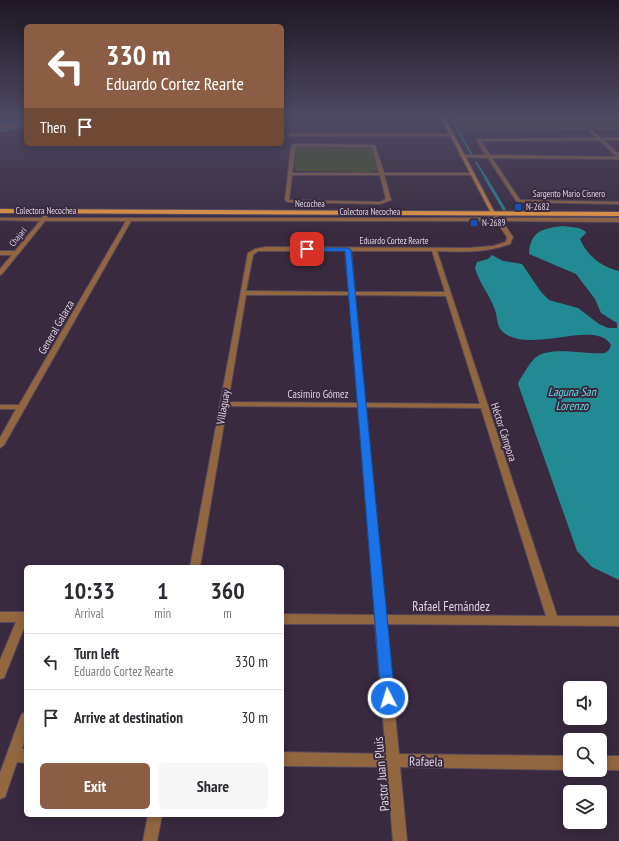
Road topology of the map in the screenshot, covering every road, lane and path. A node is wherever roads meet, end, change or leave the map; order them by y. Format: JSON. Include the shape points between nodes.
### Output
{"nodes":[{"id":1,"x":292,"y":155,"type":"edge"},
{"id":2,"x":378,"y":155,"type":"edge"},
{"id":3,"x":463,"y":155,"type":"edge"},
{"id":4,"x":487,"y":155,"type":"edge"},
{"id":5,"x":619,"y":157,"type":"edge"},
{"id":6,"x":464,"y":158,"type":"junction"},
{"id":7,"x":489,"y":158,"type":"junction"},
{"id":8,"x":619,"y":162,"type":"edge"},
{"id":9,"x":290,"y":174,"type":"junction"},
{"id":10,"x":382,"y":174,"type":"junction"},
{"id":11,"x":472,"y":174,"type":"junction"},
{"id":12,"x":619,"y":202,"type":"edge"},
{"id":13,"x":0,"y":208,"type":"edge"},
{"id":14,"x":619,"y":210,"type":"edge"},
{"id":15,"x":0,"y":211,"type":"edge"},
{"id":16,"x":492,"y":211,"type":"junction"},
{"id":17,"x":50,"y":212,"type":"junction"},
{"id":18,"x":619,"y":214,"type":"edge"},
{"id":19,"x":0,"y":219,"type":"edge"},
{"id":20,"x":44,"y":219,"type":"junction"},
{"id":21,"x":129,"y":219,"type":"junction"},
{"id":22,"x":498,"y":220,"type":"junction"},
{"id":23,"x":619,"y":220,"type":"edge"},
{"id":24,"x":257,"y":250,"type":"joint"},
{"id":25,"x":348,"y":250,"type":"junction"},
{"id":26,"x":434,"y":250,"type":"junction"},
{"id":27,"x":0,"y":253,"type":"edge"},
{"id":28,"x":16,"y":253,"type":"junction"},
{"id":29,"x":0,"y":273,"type":"edge"},
{"id":30,"x":243,"y":293,"type":"junction"},
{"id":31,"x":352,"y":294,"type":"junction"},
{"id":32,"x":448,"y":294,"type":"junction"},
{"id":33,"x":224,"y":404,"type":"junction"},
{"id":34,"x":362,"y":405,"type":"junction"},
{"id":35,"x":484,"y":406,"type":"junction"},
{"id":36,"x":0,"y":407,"type":"edge"},
{"id":37,"x":22,"y":407,"type":"junction"},
{"id":38,"x":0,"y":445,"type":"edge"},
{"id":39,"x":195,"y":565,"type":"edge"},
{"id":40,"x":0,"y":617,"type":"edge"},
{"id":41,"x":24,"y":617,"type":"edge"},
{"id":42,"x":24,"y":619,"type":"edge"},
{"id":43,"x":284,"y":619,"type":"edge"},
{"id":44,"x":381,"y":619,"type":"junction"},
{"id":45,"x":553,"y":620,"type":"junction"},
{"id":46,"x":619,"y":621,"type":"edge"},
{"id":47,"x":0,"y":674,"type":"edge"},
{"id":48,"x":24,"y":729,"type":"edge"},
{"id":49,"x":19,"y":755,"type":"edge"},
{"id":50,"x":284,"y":759,"type":"edge"},
{"id":51,"x":393,"y":760,"type":"junction"},
{"id":52,"x":563,"y":763,"type":"edge"},
{"id":53,"x":607,"y":763,"type":"edge"},
{"id":54,"x":619,"y":764,"type":"edge"},
{"id":55,"x":0,"y":792,"type":"edge"},
{"id":56,"x":155,"y":817,"type":"edge"},
{"id":57,"x":150,"y":841,"type":"edge"},
{"id":58,"x":400,"y":841,"type":"edge"}],
"edges":[{"from":1,"to":9,"type":"street"},
{"from":2,"to":10,"type":"street"},
{"from":3,"to":6,"type":"street"},
{"from":4,"to":7,"type":"street"},
{"from":5,"to":7,"type":"street"},
{"from":6,"to":7,"type":"street"},
{"from":6,"to":11,"type":"street"},
{"from":7,"to":8,"type":"street"},
{"from":7,"to":12,"type":"street","name":"Sargento Mario Cisnero","via":[[520,201]]},
{"from":9,"to":10,"type":"street"},
{"from":9,"to":10,"type":"street","via":[[286,200],[289,202],[388,202]]},
{"from":10,"to":11,"type":"street"},
{"from":11,"to":16,"type":"street"},
{"from":13,"to":16,"type":"main road","name":"Necochea"},
{"from":14,"to":16,"type":"main road","name":"Necochea"},
{"from":15,"to":17,"type":"main road","name":"Necochea"},
{"from":16,"to":17,"type":"main road","name":"Necochea"},
{"from":16,"to":18,"type":"main road","name":"Necochea"},
{"from":16,"to":22,"type":"street"},
{"from":17,"to":20,"type":"street","name":"Chajarí"},
{"from":19,"to":20,"type":"street","name":"Colectora Necochea"},
{"from":20,"to":21,"type":"street","name":"Colectora Necochea"},
{"from":20,"to":28,"type":"street","name":"Chajarí"},
{"from":21,"to":22,"type":"street","name":"Colectora Necochea"},
{"from":21,"to":37,"type":"street","name":"General Galarza"},
{"from":22,"to":23,"type":"street","name":"Colectora Necochea"},
{"from":22,"to":26,"type":"street","name":"Eduardo Cortez Rearte","via":[[510,238],[504,245],[482,249]]},
{"from":24,"to":25,"type":"street","name":"Eduardo Cortez Rearte"},
{"from":24,"to":30,"type":"street","name":"Villaguay","via":[[250,254]]},
{"from":25,"to":26,"type":"street","name":"Eduardo Cortez Rearte"},
{"from":25,"to":31,"type":"street","name":"Pastor Juan Pluis"},
{"from":26,"to":32,"type":"street","name":"Héctor Cámpora"},
{"from":27,"to":28,"type":"street"},
{"from":28,"to":29,"type":"street","name":"Chajarí"},
{"from":30,"to":31,"type":"street"},
{"from":30,"to":33,"type":"street","name":"Villaguay"},
{"from":31,"to":32,"type":"street"},
{"from":31,"to":34,"type":"street","name":"Pastor Juan Pluis"},
{"from":32,"to":35,"type":"street","name":"Héctor Cámpora"},
{"from":33,"to":34,"type":"street","name":"Casimiro Gómez"},
{"from":33,"to":39,"type":"street","name":"Villaguay"},
{"from":34,"to":35,"type":"street","name":"Casimiro Gómez"},
{"from":34,"to":44,"type":"street","name":"Pastor Juan Pluis"},
{"from":35,"to":45,"type":"street","name":"Héctor Cámpora"},
{"from":36,"to":37,"type":"street"},
{"from":37,"to":38,"type":"street","name":"General Galarza"},
{"from":40,"to":41,"type":"street"},
{"from":42,"to":47,"type":"street"},
{"from":43,"to":44,"type":"street","name":"Rafael Fernández"},
{"from":44,"to":45,"type":"street","name":"Rafael Fernández"},
{"from":44,"to":51,"type":"street","name":"Pastor Juan Pluis"},
{"from":45,"to":46,"type":"street","name":"Rafael Fernández"},
{"from":48,"to":49,"type":"street"},
{"from":49,"to":55,"type":"street"},
{"from":50,"to":51,"type":"street","name":"Rafaela"},
{"from":51,"to":52,"type":"street","name":"Rafaela"},
{"from":51,"to":58,"type":"street","name":"Pastor Juan Pluis"},
{"from":53,"to":54,"type":"street"},
{"from":56,"to":57,"type":"street"}]}
